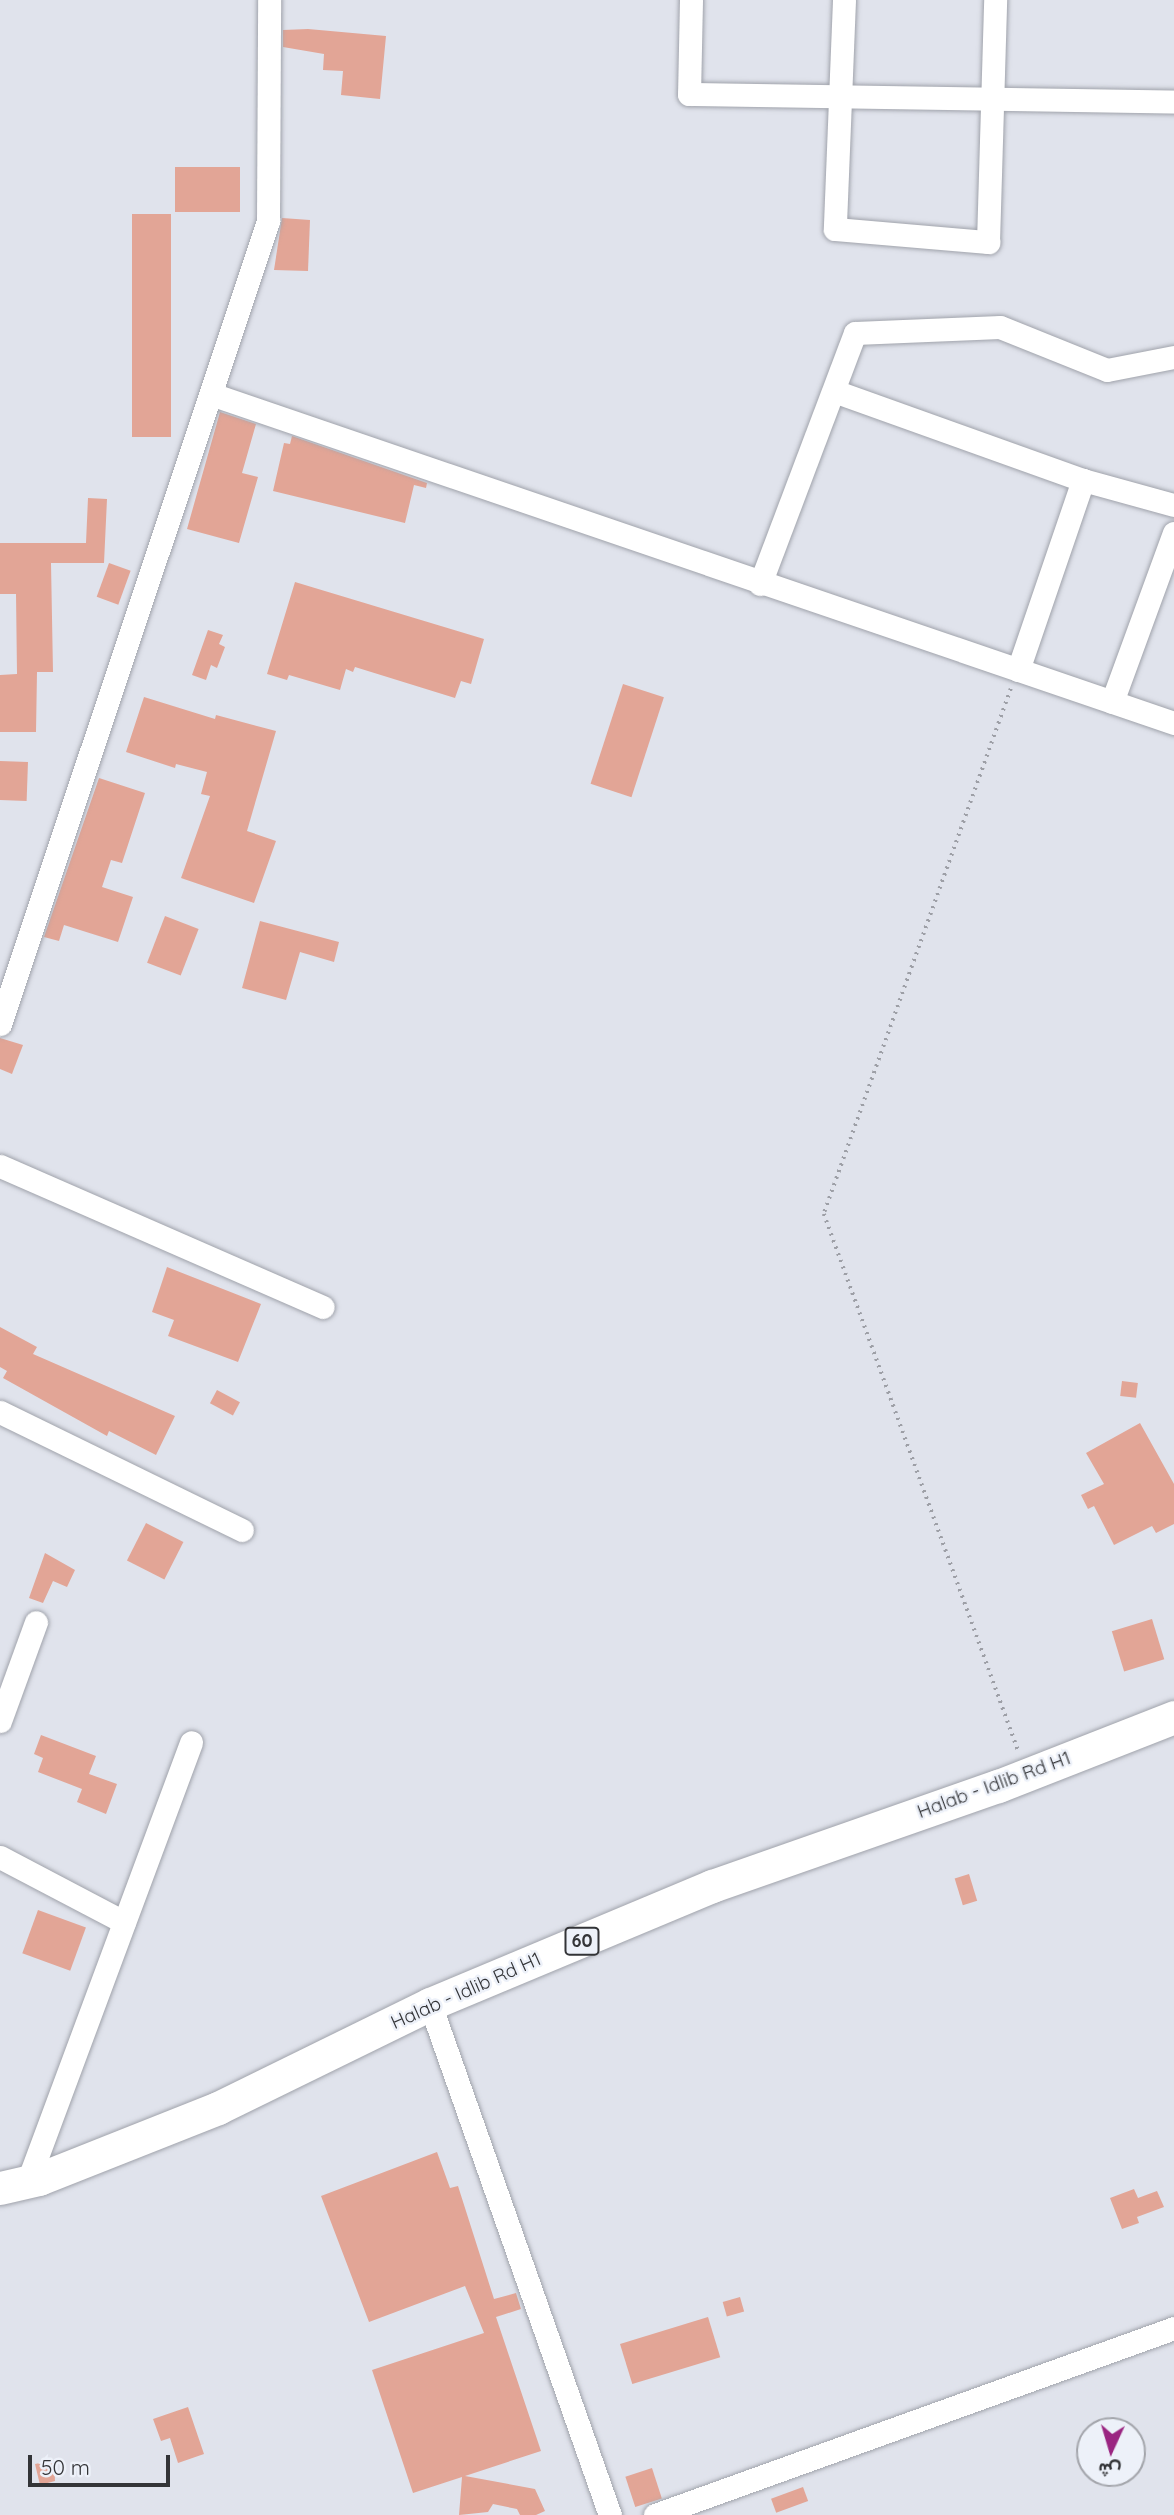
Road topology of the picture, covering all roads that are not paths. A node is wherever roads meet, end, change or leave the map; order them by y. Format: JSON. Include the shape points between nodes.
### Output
{"nodes":[{"id":1,"x":269,"y":0,"type":"edge"},
{"id":2,"x":691,"y":0,"type":"edge"},
{"id":3,"x":844,"y":0,"type":"edge"},
{"id":4,"x":995,"y":0,"type":"edge"},
{"id":5,"x":840,"y":97,"type":"junction"},
{"id":6,"x":992,"y":99,"type":"junction"},
{"id":7,"x":1174,"y":102,"type":"edge"},
{"id":8,"x":1174,"y":357,"type":"edge"},
{"id":9,"x":834,"y":391,"type":"junction"},
{"id":10,"x":211,"y":394,"type":"junction"},
{"id":11,"x":1083,"y":480,"type":"junction"},
{"id":12,"x":1174,"y":505,"type":"edge"},
{"id":13,"x":1174,"y":533,"type":"edge"},
{"id":14,"x":760,"y":584,"type":"junction"},
{"id":15,"x":1018,"y":670,"type":"junction"},
{"id":16,"x":1112,"y":702,"type":"junction"},
{"id":17,"x":1174,"y":723,"type":"edge"},
{"id":18,"x":0,"y":1024,"type":"edge"},
{"id":19,"x":0,"y":1166,"type":"edge"},
{"id":20,"x":323,"y":1307,"type":"dead end"},
{"id":21,"x":0,"y":1412,"type":"edge"},
{"id":22,"x":242,"y":1530,"type":"dead end"},
{"id":23,"x":37,"y":1622,"type":"dead end"},
{"id":24,"x":1174,"y":1717,"type":"edge"},
{"id":25,"x":0,"y":1721,"type":"edge"},
{"id":26,"x":191,"y":1742,"type":"dead end"},
{"id":27,"x":0,"y":1857,"type":"edge"},
{"id":28,"x":124,"y":1922,"type":"junction"},
{"id":29,"x":430,"y":2004,"type":"junction"},
{"id":30,"x":14,"y":2185,"type":"edge"},
{"id":31,"x":1174,"y":2328,"type":"edge"},
{"id":32,"x":610,"y":2515,"type":"edge"},
{"id":33,"x":655,"y":2515,"type":"edge"}],
"edges":[{"from":1,"to":10,"type":"street","via":[[268,221]]},
{"from":2,"to":5,"type":"street","via":[[689,94]]},
{"from":3,"to":5,"type":"street"},
{"from":4,"to":6,"type":"street"},
{"from":5,"to":6,"type":"street"},
{"from":5,"to":6,"type":"street","via":[[835,229],[988,242]]},
{"from":6,"to":7,"type":"street"},
{"from":8,"to":9,"type":"street","via":[[1107,370],[1000,327],[855,333]]},
{"from":9,"to":11,"type":"street"},
{"from":9,"to":14,"type":"street"},
{"from":10,"to":14,"type":"street"},
{"from":10,"to":18,"type":"street"},
{"from":11,"to":12,"type":"street"},
{"from":11,"to":15,"type":"street"},
{"from":13,"to":16,"type":"street"},
{"from":14,"to":15,"type":"street"},
{"from":15,"to":16,"type":"street"},
{"from":16,"to":17,"type":"street"},
{"from":19,"to":20,"type":"street"},
{"from":21,"to":22,"type":"street"},
{"from":23,"to":25,"type":"street"},
{"from":24,"to":29,"type":"highway","name":"Halab - Idlib Rd H1","number":"60","via":[[712,1886]]},
{"from":26,"to":28,"type":"street"},
{"from":27,"to":28,"type":"street"},
{"from":28,"to":30,"type":"street"},
{"from":29,"to":30,"type":"highway","name":"Halab - Idlib Rd H1","number":"60","via":[[218,2108]]},
{"from":29,"to":32,"type":"street"},
{"from":31,"to":33,"type":"street"}]}
